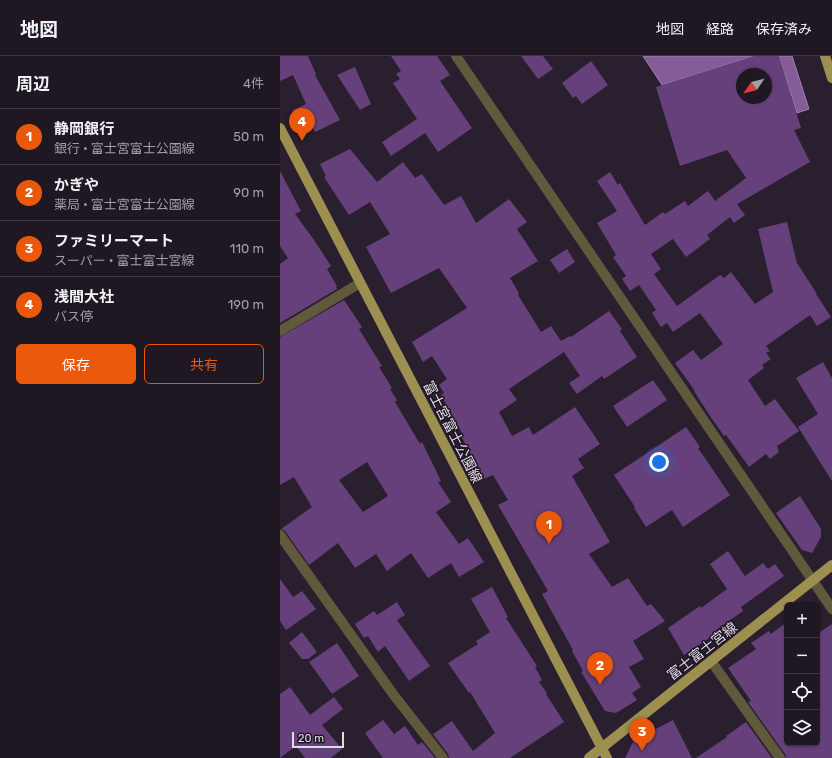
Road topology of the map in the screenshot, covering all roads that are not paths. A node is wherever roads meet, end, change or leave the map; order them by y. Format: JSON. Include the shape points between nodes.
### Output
{"nodes":[{"id":1,"x":456,"y":56,"type":"edge"},
{"id":2,"x":825,"y":56,"type":"edge"},
{"id":3,"x":832,"y":78,"type":"edge"},
{"id":4,"x":280,"y":128,"type":"edge"},
{"id":5,"x":360,"y":283,"type":"junction"},
{"id":6,"x":280,"y":331,"type":"edge"},
{"id":7,"x":280,"y":536,"type":"edge"},
{"id":8,"x":832,"y":565,"type":"edge"},
{"id":9,"x":813,"y":581,"type":"junction"},
{"id":10,"x":832,"y":610,"type":"edge"},
{"id":11,"x":711,"y":661,"type":"junction"},
{"id":12,"x":602,"y":748,"type":"junction"},
{"id":13,"x":443,"y":758,"type":"edge"},
{"id":14,"x":589,"y":758,"type":"edge"},
{"id":15,"x":607,"y":758,"type":"edge"},
{"id":16,"x":780,"y":758,"type":"edge"}],
"edges":[{"from":1,"to":9,"type":"street"},
{"from":2,"to":3,"type":"main road"},
{"from":4,"to":5,"type":"main road","name":"富士宮富士公園線"},
{"from":5,"to":6,"type":"street"},
{"from":5,"to":12,"type":"main road","name":"富士宮富士公園線"},
{"from":7,"to":13,"type":"street","via":[[393,694]]},
{"from":8,"to":9,"type":"main road","name":"富士富士宮線"},
{"from":9,"to":10,"type":"street"},
{"from":9,"to":11,"type":"main road","name":"富士富士宮線"},
{"from":11,"to":12,"type":"main road","name":"富士富士宮線"},
{"from":11,"to":16,"type":"street"},
{"from":12,"to":14,"type":"main road","name":"富士富士宮線"},
{"from":12,"to":15,"type":"main road","name":"富士宮富士公園線"}]}
